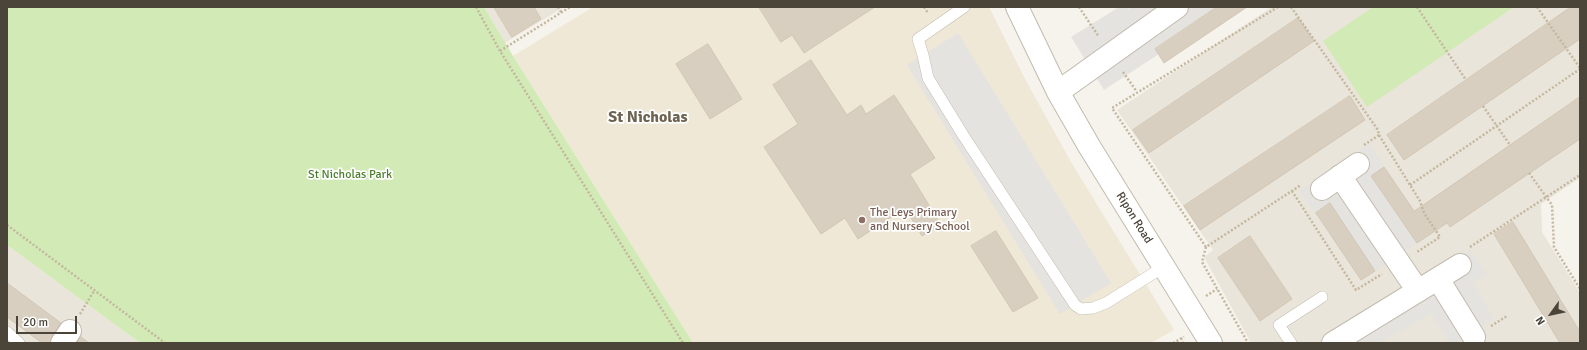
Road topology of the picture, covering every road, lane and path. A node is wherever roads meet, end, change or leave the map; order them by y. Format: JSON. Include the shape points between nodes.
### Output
{"nodes":[{"id":1,"x":476,"y":7,"type":"edge"},
{"id":2,"x":558,"y":7,"type":"edge"},
{"id":3,"x":570,"y":7,"type":"edge"},
{"id":4,"x":964,"y":7,"type":"edge"},
{"id":5,"x":1017,"y":7,"type":"edge"},
{"id":6,"x":1086,"y":7,"type":"edge"},
{"id":7,"x":1177,"y":7,"type":"edge"},
{"id":8,"x":1278,"y":7,"type":"edge"},
{"id":9,"x":1291,"y":7,"type":"edge"},
{"id":10,"x":1417,"y":7,"type":"edge"},
{"id":11,"x":1537,"y":7,"type":"edge"},
{"id":12,"x":1082,"y":10,"type":"dead end"},
{"id":13,"x":562,"y":12,"type":"junction"},
{"id":14,"x":500,"y":51,"type":"junction"},
{"id":15,"x":1580,"y":68,"type":"edge"},
{"id":16,"x":1466,"y":80,"type":"dead end"},
{"id":17,"x":1058,"y":92,"type":"junction"},
{"id":18,"x":1483,"y":106,"type":"dead end"},
{"id":19,"x":1498,"y":126,"type":"junction"},
{"id":20,"x":1379,"y":135,"type":"junction"},
{"id":21,"x":1510,"y":145,"type":"dead end"},
{"id":22,"x":1358,"y":156,"type":"joint"},
{"id":23,"x":1529,"y":173,"type":"dead end"},
{"id":24,"x":1580,"y":175,"type":"edge"},
{"id":25,"x":1340,"y":176,"type":"junction"},
{"id":26,"x":1313,"y":186,"type":"joint"},
{"id":27,"x":1547,"y":197,"type":"junction"},
{"id":28,"x":7,"y":225,"type":"edge"},
{"id":29,"x":1206,"y":247,"type":"junction"},
{"id":30,"x":1460,"y":265,"type":"joint"},
{"id":31,"x":1165,"y":266,"type":"junction"},
{"id":32,"x":1438,"y":279,"type":"junction"},
{"id":33,"x":1580,"y":289,"type":"edge"},
{"id":34,"x":94,"y":291,"type":"junction"},
{"id":35,"x":1418,"y":291,"type":"junction"},
{"id":36,"x":1322,"y":297,"type":"dead end"},
{"id":37,"x":7,"y":332,"type":"edge"},
{"id":38,"x":66,"y":337,"type":"edge"},
{"id":39,"x":1474,"y":337,"type":"dead end"},
{"id":40,"x":1181,"y":338,"type":"dead end"},
{"id":41,"x":19,"y":343,"type":"edge"},
{"id":42,"x":165,"y":343,"type":"edge"},
{"id":43,"x":683,"y":343,"type":"edge"},
{"id":44,"x":1183,"y":343,"type":"edge"},
{"id":45,"x":1211,"y":343,"type":"edge"},
{"id":46,"x":1248,"y":343,"type":"edge"},
{"id":47,"x":1291,"y":343,"type":"edge"},
{"id":48,"x":1333,"y":343,"type":"edge"}],
"edges":[{"from":1,"to":14,"type":"path"},
{"from":2,"to":13,"type":"path"},
{"from":3,"to":13,"type":"path"},
{"from":4,"to":31,"type":"lane","via":[[918,39],[928,78],[1075,305],[1081,309],[1106,303]]},
{"from":5,"to":17,"type":"street","name":"Ripon Road"},
{"from":6,"to":12,"type":"path"},
{"from":7,"to":17,"type":"street"},
{"from":8,"to":29,"type":"path","via":[[1112,108]]},
{"from":9,"to":20,"type":"path","via":[[1378,130]]},
{"from":10,"to":16,"type":"path"},
{"from":11,"to":15,"type":"path"},
{"from":13,"to":14,"type":"path"},
{"from":14,"to":43,"type":"path"},
{"from":15,"to":19,"type":"path"},
{"from":17,"to":31,"type":"street","name":"Ripon Road"},
{"from":18,"to":19,"type":"path"},
{"from":19,"to":20,"type":"path","via":[[1410,185]]},
{"from":19,"to":21,"type":"path"},
{"from":20,"to":22,"type":"path"},
{"from":22,"to":25,"type":"street"},
{"from":23,"to":27,"type":"path"},
{"from":24,"to":27,"type":"path"},
{"from":25,"to":26,"type":"street"},
{"from":25,"to":35,"type":"street"},
{"from":26,"to":29,"type":"path"},
{"from":27,"to":30,"type":"path","via":[[1456,256]]},
{"from":27,"to":33,"type":"path","via":[[1552,205],[1554,247]]},
{"from":28,"to":34,"type":"path"},
{"from":29,"to":46,"type":"path","via":[[1202,262]]},
{"from":30,"to":32,"type":"street"},
{"from":31,"to":45,"type":"street","name":"Ripon Road"},
{"from":32,"to":35,"type":"street"},
{"from":32,"to":39,"type":"street"},
{"from":34,"to":38,"type":"path"},
{"from":34,"to":42,"type":"path"},
{"from":35,"to":48,"type":"street"},
{"from":36,"to":47,"type":"lane","via":[[1279,325]]},
{"from":37,"to":41,"type":"lane"},
{"from":40,"to":44,"type":"path"}]}
